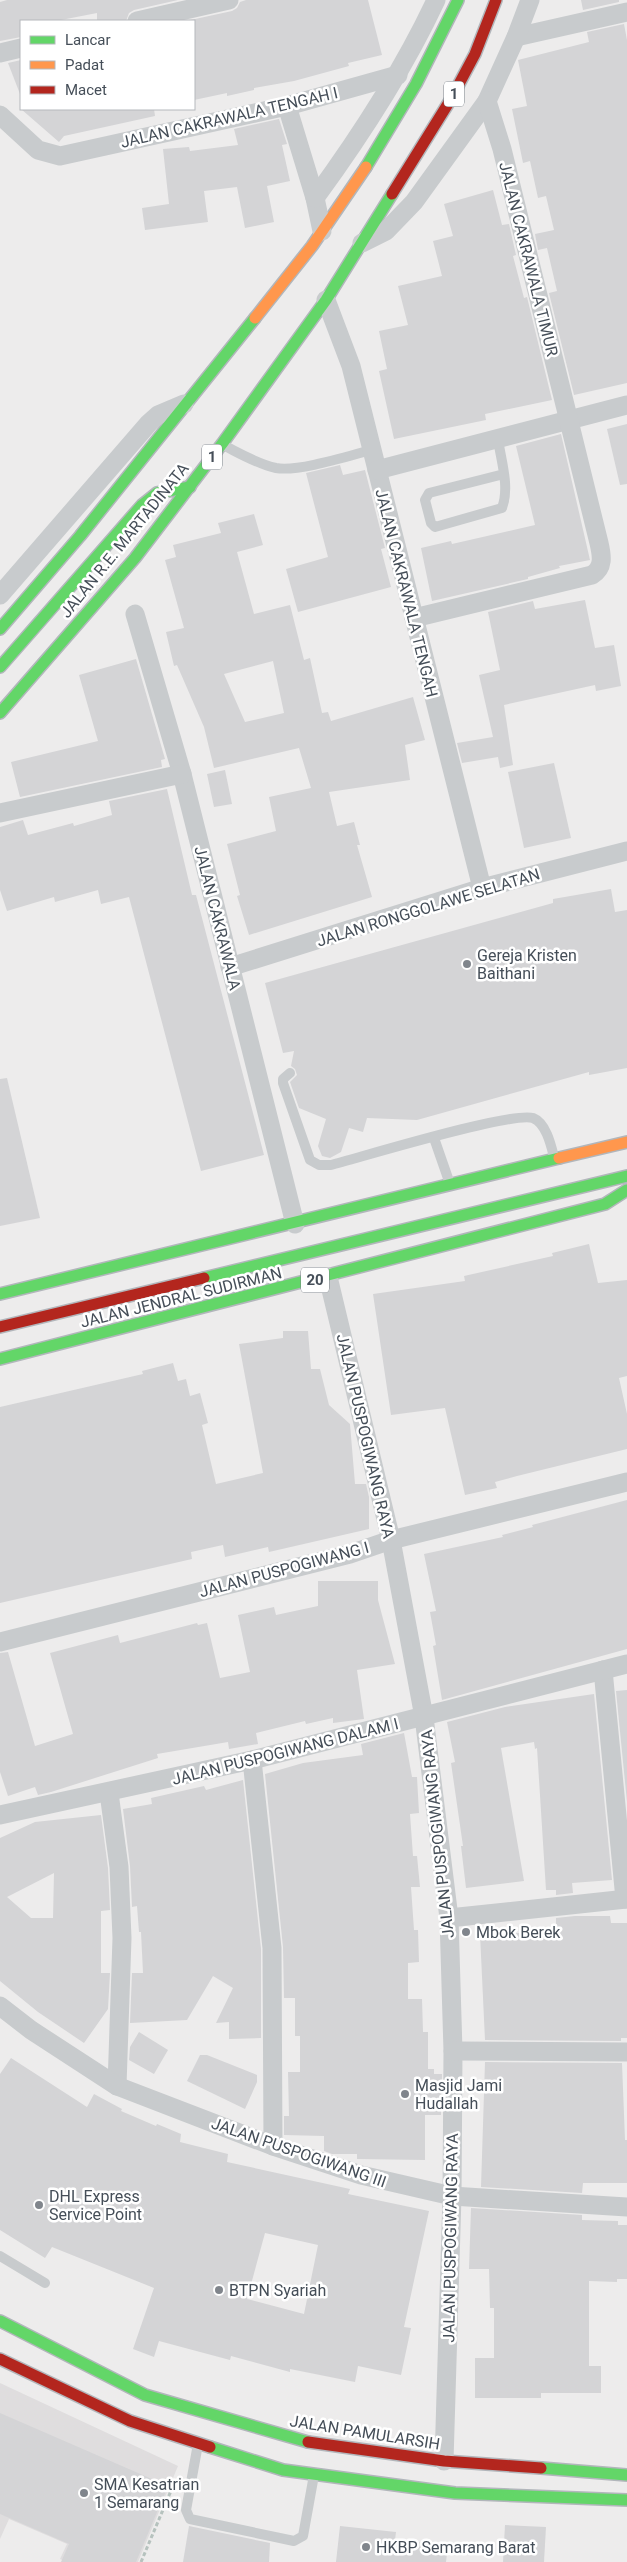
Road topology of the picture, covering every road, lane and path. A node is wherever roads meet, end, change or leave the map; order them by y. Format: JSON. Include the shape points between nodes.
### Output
{"nodes":[{"id":1,"x":229,"y":0,"type":"edge"},
{"id":2,"x":436,"y":0,"type":"edge"},
{"id":3,"x":458,"y":0,"type":"edge"},
{"id":4,"x":496,"y":0,"type":"edge"},
{"id":5,"x":530,"y":0,"type":"edge"},
{"id":6,"x":626,"y":10,"type":"edge"},
{"id":7,"x":142,"y":20,"type":"edge"},
{"id":8,"x":516,"y":37,"type":"junction"},
{"id":9,"x":20,"y":48,"type":"edge"},
{"id":10,"x":0,"y":53,"type":"edge"},
{"id":11,"x":398,"y":75,"type":"junction"},
{"id":12,"x":487,"y":101,"type":"junction"},
{"id":13,"x":287,"y":106,"type":"junction"},
{"id":14,"x":0,"y":115,"type":"edge"},
{"id":15,"x":315,"y":198,"type":"junction"},
{"id":16,"x":322,"y":231,"type":"junction"},
{"id":17,"x":361,"y":244,"type":"junction"},
{"id":18,"x":326,"y":300,"type":"junction"},
{"id":19,"x":187,"y":403,"type":"junction"},
{"id":20,"x":627,"y":405,"type":"edge"},
{"id":21,"x":567,"y":419,"type":"junction"},
{"id":22,"x":498,"y":439,"type":"junction"},
{"id":23,"x":222,"y":444,"type":"junction"},
{"id":24,"x":371,"y":450,"type":"junction"},
{"id":25,"x":377,"y":470,"type":"junction"},
{"id":26,"x":504,"y":474,"type":"junction"},
{"id":27,"x":190,"y":487,"type":"junction"},
{"id":28,"x":0,"y":595,"type":"edge"},
{"id":29,"x":135,"y":614,"type":"dead end"},
{"id":30,"x":414,"y":618,"type":"junction"},
{"id":31,"x":0,"y":629,"type":"edge"},
{"id":32,"x":0,"y":667,"type":"edge"},
{"id":33,"x":0,"y":713,"type":"edge"},
{"id":34,"x":182,"y":774,"type":"junction"},
{"id":35,"x":0,"y":813,"type":"edge"},
{"id":36,"x":627,"y":851,"type":"edge"},
{"id":37,"x":482,"y":888,"type":"junction"},
{"id":38,"x":230,"y":967,"type":"junction"},
{"id":39,"x":290,"y":1073,"type":"dead end"},
{"id":40,"x":434,"y":1138,"type":"junction"},
{"id":41,"x":627,"y":1142,"type":"edge"},
{"id":42,"x":555,"y":1161,"type":"junction"},
{"id":43,"x":627,"y":1176,"type":"edge"},
{"id":44,"x":451,"y":1185,"type":"junction"},
{"id":45,"x":627,"y":1190,"type":"edge"},
{"id":46,"x":295,"y":1224,"type":"junction"},
{"id":47,"x":328,"y":1277,"type":"junction"},
{"id":48,"x":0,"y":1294,"type":"edge"},
{"id":49,"x":0,"y":1328,"type":"edge"},
{"id":50,"x":0,"y":1360,"type":"edge"},
{"id":51,"x":627,"y":1482,"type":"edge"},
{"id":52,"x":391,"y":1540,"type":"junction"},
{"id":53,"x":0,"y":1642,"type":"edge"},
{"id":54,"x":627,"y":1664,"type":"edge"},
{"id":55,"x":603,"y":1670,"type":"junction"},
{"id":56,"x":424,"y":1717,"type":"junction"},
{"id":57,"x":252,"y":1760,"type":"junction"},
{"id":58,"x":109,"y":1793,"type":"junction"},
{"id":59,"x":0,"y":1815,"type":"edge"},
{"id":60,"x":626,"y":1899,"type":"edge"},
{"id":61,"x":449,"y":1918,"type":"junction"},
{"id":62,"x":0,"y":2006,"type":"edge"},
{"id":63,"x":453,"y":2051,"type":"junction"},
{"id":64,"x":627,"y":2052,"type":"edge"},
{"id":65,"x":117,"y":2086,"type":"junction"},
{"id":66,"x":272,"y":2146,"type":"junction"},
{"id":67,"x":452,"y":2196,"type":"junction"},
{"id":68,"x":627,"y":2207,"type":"edge"},
{"id":69,"x":0,"y":2256,"type":"edge"},
{"id":70,"x":45,"y":2283,"type":"dead end"},
{"id":71,"x":0,"y":2321,"type":"edge"},
{"id":72,"x":0,"y":2358,"type":"edge"},
{"id":73,"x":198,"y":2443,"type":"junction"},
{"id":74,"x":444,"y":2461,"type":"junction"},
{"id":75,"x":314,"y":2475,"type":"junction"},
{"id":76,"x":627,"y":2475,"type":"edge"},
{"id":77,"x":175,"y":2482,"type":"dead end"},
{"id":78,"x":627,"y":2500,"type":"edge"},
{"id":79,"x":141,"y":2562,"type":"edge"}],
"edges":[{"from":1,"to":7,"type":"street"},
{"from":2,"to":11,"type":"street"},
{"from":3,"to":16,"type":"highway","number":"1","via":[[416,84],[369,163]]},
{"from":4,"to":17,"type":"highway","name":"JALAN R.E. MARTADINATA","number":"1","via":[[475,54],[459,84]]},
{"from":5,"to":8,"type":"street"},
{"from":6,"to":8,"type":"street"},
{"from":8,"to":12,"type":"street"},
{"from":9,"to":10,"type":"street"},
{"from":11,"to":13,"type":"street","name":"JALAN CAKRAWALA TENGAH I"},
{"from":11,"to":15,"type":"street","via":[[361,136]]},
{"from":12,"to":17,"type":"street","via":[[414,202],[386,231]]},
{"from":12,"to":21,"type":"street","name":"JALAN CAKRAWALA TIMUR","via":[[502,149]]},
{"from":13,"to":14,"type":"street","name":"JALAN CAKRAWALA TENGAH I","via":[[60,156],[38,150]]},
{"from":13,"to":15,"type":"street"},
{"from":15,"to":16,"type":"street"},
{"from":16,"to":19,"type":"highway","number":"1"},
{"from":17,"to":18,"type":"highway","name":"JALAN R.E. MARTADINATA","number":"1"},
{"from":18,"to":23,"type":"highway","name":"JALAN R.E. MARTADINATA","number":"1"},
{"from":18,"to":24,"type":"street","name":"JALAN CAKRAWALA TENGAH","via":[[351,366]]},
{"from":19,"to":28,"type":"street","via":[[158,415],[149,423]]},
{"from":19,"to":31,"type":"highway","number":"1"},
{"from":20,"to":21,"type":"street"},
{"from":21,"to":22,"type":"street"},
{"from":21,"to":30,"type":"street","name":"JALAN CAKRAWALA TIMUR","via":[[599,543],[602,559],[598,571]]},
{"from":22,"to":25,"type":"street"},
{"from":22,"to":26,"type":"lane"},
{"from":23,"to":24,"type":"lane","via":[[277,468],[302,466]]},
{"from":23,"to":27,"type":"highway","name":"JALAN R.E. MARTADINATA","number":"1"},
{"from":24,"to":25,"type":"street","name":"JALAN CAKRAWALA TENGAH"},
{"from":25,"to":30,"type":"street","name":"JALAN CAKRAWALA TENGAH"},
{"from":26,"to":26,"type":"lane","via":[[507,496],[502,508],[435,527],[431,522],[425,500],[429,493]]},
{"from":27,"to":32,"type":"highway","via":[[157,493],[142,505]]},
{"from":27,"to":33,"type":"highway","name":"JALAN R.E. MARTADINATA","number":"1","via":[[135,558]]},
{"from":29,"to":34,"type":"street","name":"JALAN CAKRAWALA"},
{"from":30,"to":37,"type":"street","name":"JALAN CAKRAWALA TENGAH"},
{"from":34,"to":35,"type":"street"},
{"from":34,"to":38,"type":"street","name":"JALAN CAKRAWALA"},
{"from":36,"to":37,"type":"street","name":"JALAN RONGGOLAWE SELATAN"},
{"from":37,"to":38,"type":"street","name":"JALAN RONGGOLAWE SELATAN"},
{"from":38,"to":46,"type":"street","name":"JALAN CAKRAWALA"},
{"from":39,"to":40,"type":"lane","via":[[283,1083],[310,1160],[319,1165],[331,1165]]},
{"from":40,"to":42,"type":"lane","via":[[511,1119],[532,1118],[540,1123]]},
{"from":40,"to":44,"type":"lane"},
{"from":41,"to":42,"type":"highway"},
{"from":42,"to":44,"type":"highway"},
{"from":43,"to":49,"type":"highway","number":"20"},
{"from":44,"to":46,"type":"highway"},
{"from":45,"to":47,"type":"highway","name":"JALAN JENDRAL SUDIRMAN","number":"20","via":[[605,1204]]},
{"from":46,"to":48,"type":"highway"},
{"from":47,"to":50,"type":"highway","name":"JALAN JENDRAL SUDIRMAN","number":"20"},
{"from":47,"to":52,"type":"street","name":"JALAN PUSPOGIWANG RAYA"},
{"from":51,"to":52,"type":"street","name":"JALAN PUSPOGIWANG I"},
{"from":52,"to":53,"type":"street","name":"JALAN PUSPOGIWANG I","via":[[350,1554]]},
{"from":52,"to":56,"type":"street","name":"JALAN PUSPOGIWANG RAYA"},
{"from":54,"to":55,"type":"street","name":"JALAN PUSPOGIWANG DALAM I"},
{"from":55,"to":56,"type":"street","name":"JALAN PUSPOGIWANG DALAM I"},
{"from":55,"to":60,"type":"street"},
{"from":56,"to":57,"type":"street","name":"JALAN PUSPOGIWANG DALAM I"},
{"from":56,"to":61,"type":"street","name":"JALAN PUSPOGIWANG RAYA"},
{"from":57,"to":58,"type":"street","name":"JALAN PUSPOGIWANG DALAM I"},
{"from":57,"to":66,"type":"street","via":[[272,1948]]},
{"from":58,"to":59,"type":"street","name":"JALAN PUSPOGIWANG DALAM I"},
{"from":58,"to":65,"type":"street","via":[[122,1938]]},
{"from":60,"to":61,"type":"street"},
{"from":61,"to":63,"type":"street","name":"JALAN PUSPOGIWANG RAYA"},
{"from":62,"to":65,"type":"street","name":"JALAN PUSPOGIWANG III"},
{"from":63,"to":64,"type":"street"},
{"from":63,"to":67,"type":"street","name":"JALAN PUSPOGIWANG RAYA"},
{"from":65,"to":66,"type":"street","name":"JALAN PUSPOGIWANG III"},
{"from":66,"to":67,"type":"street","name":"JALAN PUSPOGIWANG III","via":[[361,2175]]},
{"from":67,"to":68,"type":"street","name":"JALAN PUSPOGIWANG III"},
{"from":67,"to":74,"type":"street","name":"JALAN PUSPOGIWANG RAYA"},
{"from":69,"to":70,"type":"lane"},
{"from":71,"to":74,"type":"highway","name":"JALAN PAMULARSIH","via":[[145,2395],[305,2442]]},
{"from":72,"to":73,"type":"highway","via":[[130,2421]]},
{"from":73,"to":75,"type":"highway","via":[[283,2470]]},
{"from":73,"to":75,"type":"lane","via":[[186,2510],[190,2519],[294,2541],[303,2536]]},
{"from":74,"to":76,"type":"highway","name":"JALAN PAMULARSIH"},
{"from":75,"to":78,"type":"highway","via":[[455,2492]]},
{"from":77,"to":79,"type":"path"}]}
